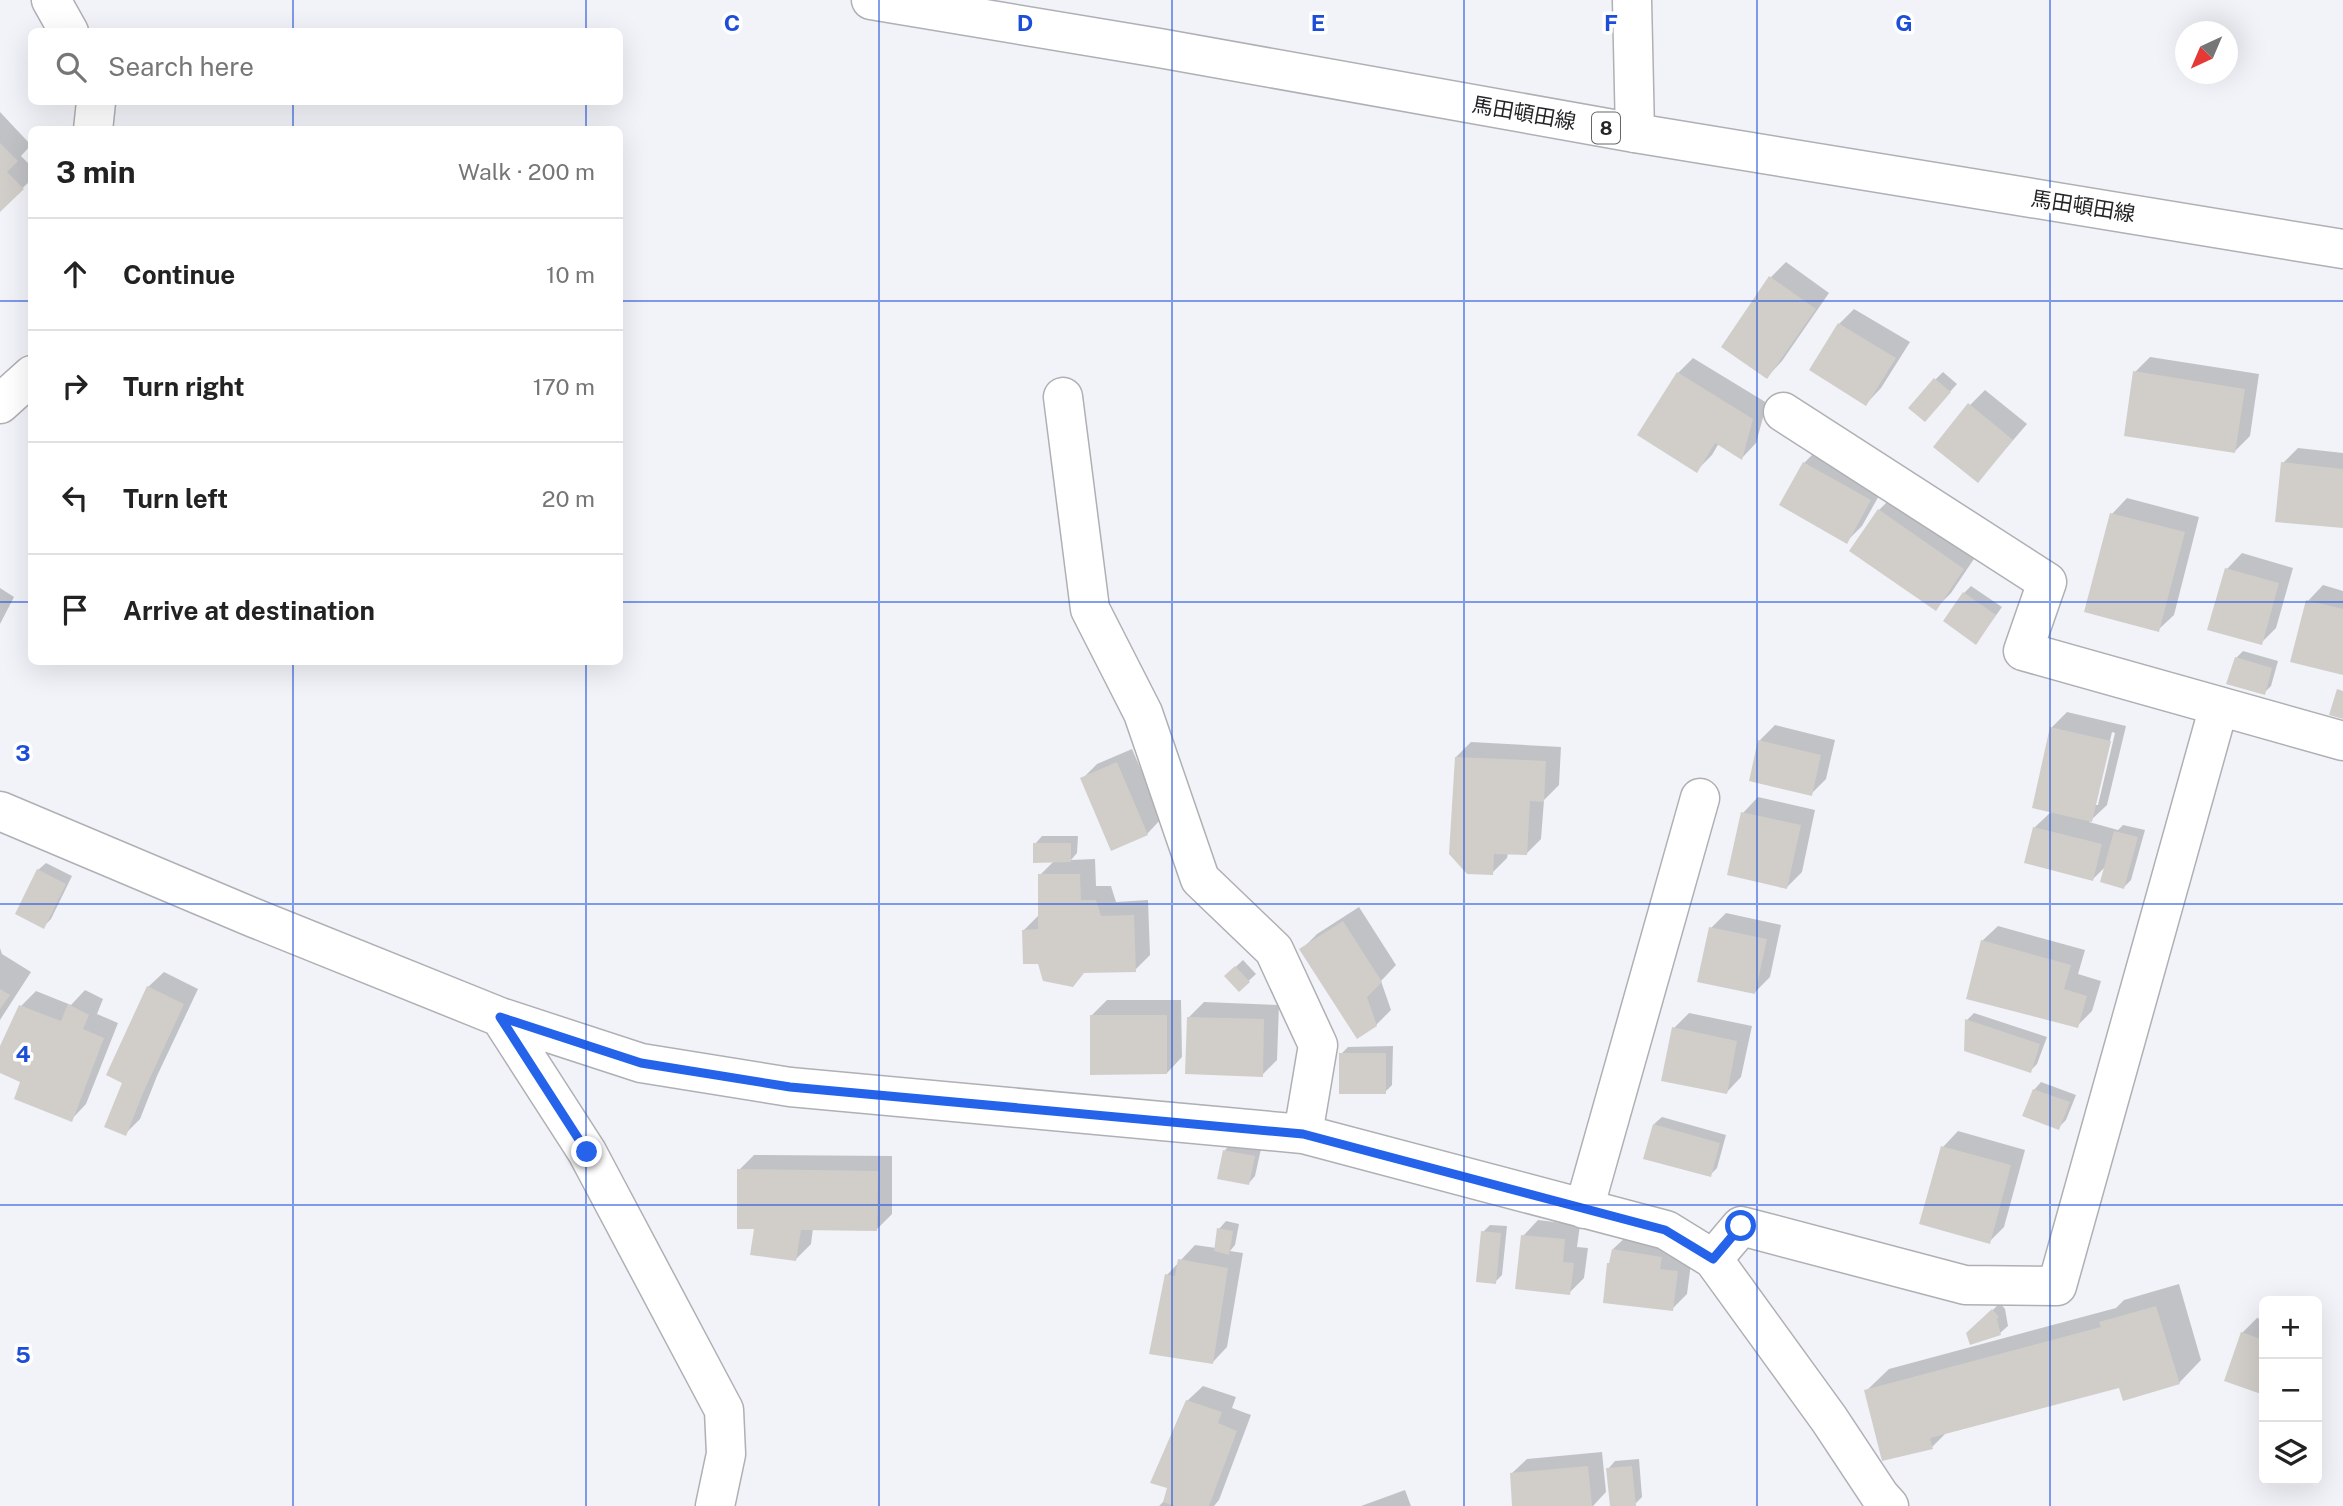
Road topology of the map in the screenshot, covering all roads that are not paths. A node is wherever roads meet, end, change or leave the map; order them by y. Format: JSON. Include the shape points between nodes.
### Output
{"nodes":[{"id":1,"x":51,"y":0,"type":"edge"},
{"id":2,"x":871,"y":0,"type":"edge"},
{"id":3,"x":1632,"y":0,"type":"edge"},
{"id":4,"x":67,"y":28,"type":"edge"},
{"id":5,"x":96,"y":105,"type":"edge"},
{"id":6,"x":93,"y":126,"type":"edge"},
{"id":7,"x":1635,"y":133,"type":"junction"},
{"id":8,"x":2343,"y":249,"type":"edge"},
{"id":9,"x":28,"y":379,"type":"edge"},
{"id":10,"x":1063,"y":397,"type":"dead end"},
{"id":11,"x":0,"y":404,"type":"edge"},
{"id":12,"x":1783,"y":412,"type":"dead end"},
{"id":13,"x":2219,"y":706,"type":"junction"},
{"id":14,"x":2343,"y":741,"type":"edge"},
{"id":15,"x":1700,"y":798,"type":"dead end"},
{"id":16,"x":0,"y":811,"type":"edge"},
{"id":17,"x":500,"y":1017,"type":"junction"},
{"id":18,"x":1303,"y":1134,"type":"junction"},
{"id":19,"x":1584,"y":1209,"type":"junction"},
{"id":20,"x":1713,"y":1259,"type":"junction"},
{"id":21,"x":715,"y":1506,"type":"edge"},
{"id":22,"x":1889,"y":1506,"type":"edge"}],
"edges":[{"from":1,"to":4,"type":"street"},
{"from":2,"to":7,"type":"street","name":"馬田頓田線","number":"8"},
{"from":3,"to":7,"type":"street"},
{"from":5,"to":6,"type":"street"},
{"from":7,"to":8,"type":"street","name":"馬田頓田線","number":"8"},
{"from":9,"to":11,"type":"street"},
{"from":10,"to":18,"type":"street","via":[[1090,609],[1143,713],[1200,878],[1274,950],[1318,1045]]},
{"from":12,"to":13,"type":"street","via":[[2047,582],[2023,651]]},
{"from":13,"to":14,"type":"street"},
{"from":13,"to":20,"type":"street","via":[[2057,1286],[1965,1285],[1741,1226]]},
{"from":15,"to":19,"type":"street"},
{"from":16,"to":17,"type":"street"},
{"from":17,"to":18,"type":"street","via":[[641,1063],[790,1087]]},
{"from":17,"to":21,"type":"street","via":[[587,1152],[724,1410],[726,1454]]},
{"from":18,"to":19,"type":"street"},
{"from":19,"to":20,"type":"street","via":[[1665,1230]]},
{"from":20,"to":22,"type":"street"}]}
